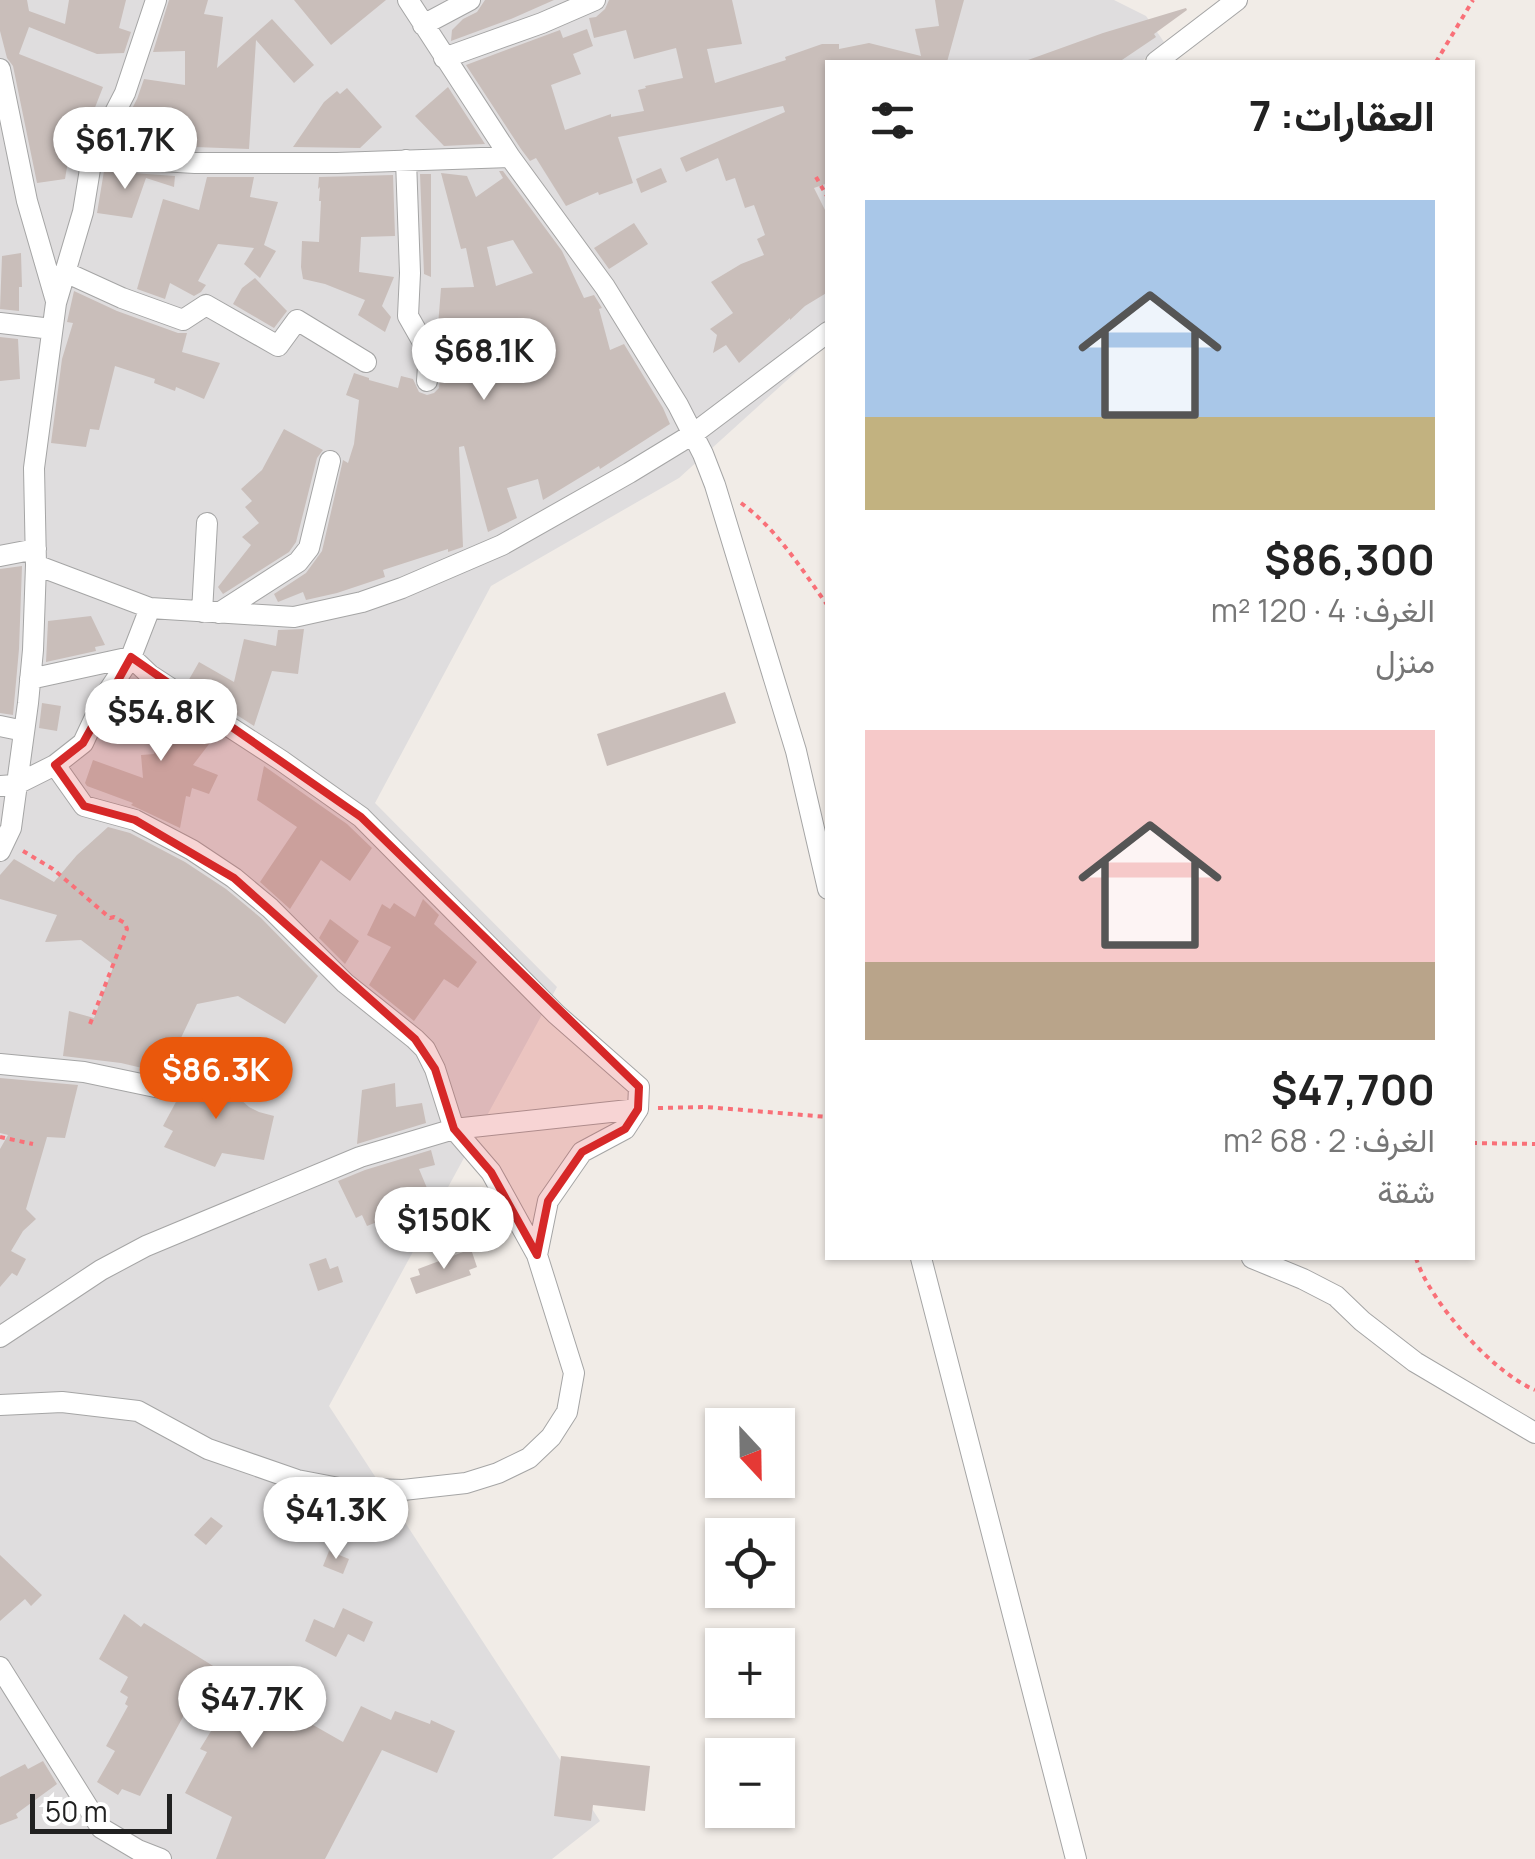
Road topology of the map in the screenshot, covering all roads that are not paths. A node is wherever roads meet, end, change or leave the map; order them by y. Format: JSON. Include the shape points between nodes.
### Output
{"nodes":[{"id":1,"x":156,"y":0,"type":"edge"},
{"id":2,"x":408,"y":0,"type":"edge"},
{"id":3,"x":470,"y":0,"type":"edge"},
{"id":4,"x":596,"y":0,"type":"edge"},
{"id":5,"x":1236,"y":0,"type":"edge"},
{"id":6,"x":423,"y":25,"type":"junction"},
{"id":7,"x":444,"y":58,"type":"junction"},
{"id":8,"x":1159,"y":60,"type":"edge"},
{"id":9,"x":0,"y":70,"type":"edge"},
{"id":10,"x":92,"y":157,"type":"junction"},
{"id":11,"x":510,"y":157,"type":"junction"},
{"id":12,"x":406,"y":160,"type":"junction"},
{"id":13,"x":65,"y":272,"type":"junction"},
{"id":14,"x":56,"y":303,"type":"junction"},
{"id":15,"x":0,"y":323,"type":"edge"},
{"id":16,"x":52,"y":329,"type":"junction"},
{"id":17,"x":825,"y":334,"type":"edge"},
{"id":18,"x":366,"y":362,"type":"dead end"},
{"id":19,"x":427,"y":381,"type":"dead end"},
{"id":20,"x":693,"y":434,"type":"junction"},
{"id":21,"x":330,"y":461,"type":"dead end"},
{"id":22,"x":207,"y":523,"type":"dead end"},
{"id":23,"x":0,"y":556,"type":"edge"},
{"id":24,"x":36,"y":557,"type":"junction"},
{"id":25,"x":150,"y":608,"type":"junction"},
{"id":26,"x":211,"y":612,"type":"junction"},
{"id":27,"x":131,"y":657,"type":"junction"},
{"id":28,"x":30,"y":680,"type":"junction"},
{"id":29,"x":0,"y":726,"type":"edge"},
{"id":30,"x":24,"y":731,"type":"junction"},
{"id":31,"x":55,"y":766,"type":"junction"},
{"id":32,"x":8,"y":785,"type":"edge"},
{"id":33,"x":3,"y":846,"type":"edge"},
{"id":34,"x":825,"y":876,"type":"edge"},
{"id":35,"x":0,"y":1064,"type":"edge"},
{"id":36,"x":165,"y":1090,"type":"dead end"},
{"id":37,"x":638,"y":1109,"type":"junction"},
{"id":38,"x":454,"y":1129,"type":"junction"},
{"id":39,"x":537,"y":1255,"type":"junction"},
{"id":40,"x":922,"y":1260,"type":"edge"},
{"id":41,"x":1257,"y":1260,"type":"edge"},
{"id":42,"x":0,"y":1337,"type":"edge"},
{"id":43,"x":0,"y":1404,"type":"edge"},
{"id":44,"x":1535,"y":1433,"type":"edge"},
{"id":45,"x":0,"y":1667,"type":"edge"},
{"id":46,"x":100,"y":1828,"type":"junction"},
{"id":47,"x":120,"y":1859,"type":"edge"},
{"id":48,"x":162,"y":1859,"type":"edge"},
{"id":49,"x":1076,"y":1859,"type":"edge"}],
"edges":[{"from":1,"to":10,"type":"street","via":[[125,93]]},
{"from":2,"to":6,"type":"street"},
{"from":3,"to":6,"type":"street"},
{"from":4,"to":7,"type":"street"},
{"from":5,"to":8,"type":"street"},
{"from":6,"to":7,"type":"street"},
{"from":7,"to":11,"type":"street"},
{"from":9,"to":14,"type":"street"},
{"from":10,"to":12,"type":"street","via":[[194,163]]},
{"from":10,"to":13,"type":"street"},
{"from":11,"to":12,"type":"street"},
{"from":11,"to":20,"type":"street","via":[[606,287]]},
{"from":12,"to":19,"type":"street","via":[[408,316],[429,353]]},
{"from":13,"to":14,"type":"street"},
{"from":13,"to":18,"type":"street","via":[[183,320],[206,305],[278,346],[297,320]]},
{"from":14,"to":16,"type":"street"},
{"from":15,"to":16,"type":"street"},
{"from":16,"to":24,"type":"street","via":[[34,468]]},
{"from":17,"to":20,"type":"street"},
{"from":20,"to":26,"type":"street","via":[[502,545],[402,588],[294,617]]},
{"from":20,"to":34,"type":"street","via":[[715,484],[796,751]]},
{"from":21,"to":26,"type":"street","via":[[308,548],[298,562]]},
{"from":22,"to":26,"type":"street"},
{"from":23,"to":24,"type":"street"},
{"from":24,"to":25,"type":"street"},
{"from":24,"to":28,"type":"street"},
{"from":25,"to":26,"type":"street"},
{"from":25,"to":27,"type":"street"},
{"from":27,"to":28,"type":"street"},
{"from":27,"to":31,"type":"street","via":[[83,743]]},
{"from":27,"to":37,"type":"street","via":[[360,816],[638,1087]]},
{"from":28,"to":30,"type":"street"},
{"from":29,"to":30,"type":"street"},
{"from":30,"to":32,"type":"street"},
{"from":31,"to":32,"type":"street"},
{"from":31,"to":38,"type":"street","via":[[84,806],[134,820],[234,878],[344,982],[407,1031],[436,1068]]},
{"from":32,"to":33,"type":"street","via":[[11,828]]},
{"from":35,"to":36,"type":"street","via":[[84,1072]]},
{"from":37,"to":38,"type":"street"},
{"from":37,"to":39,"type":"street","via":[[624,1129],[582,1152],[548,1201]]},
{"from":38,"to":39,"type":"street","via":[[492,1172]]},
{"from":38,"to":42,"type":"street","via":[[360,1157],[146,1246]]},
{"from":39,"to":43,"type":"street","via":[[574,1372],[567,1412],[529,1458],[466,1483],[339,1488],[208,1449],[138,1411],[62,1402]]},
{"from":40,"to":49,"type":"street"},
{"from":41,"to":44,"type":"street","via":[[1336,1296],[1405,1354]]},
{"from":45,"to":46,"type":"street"},
{"from":46,"to":47,"type":"street"},
{"from":46,"to":48,"type":"street"}]}
